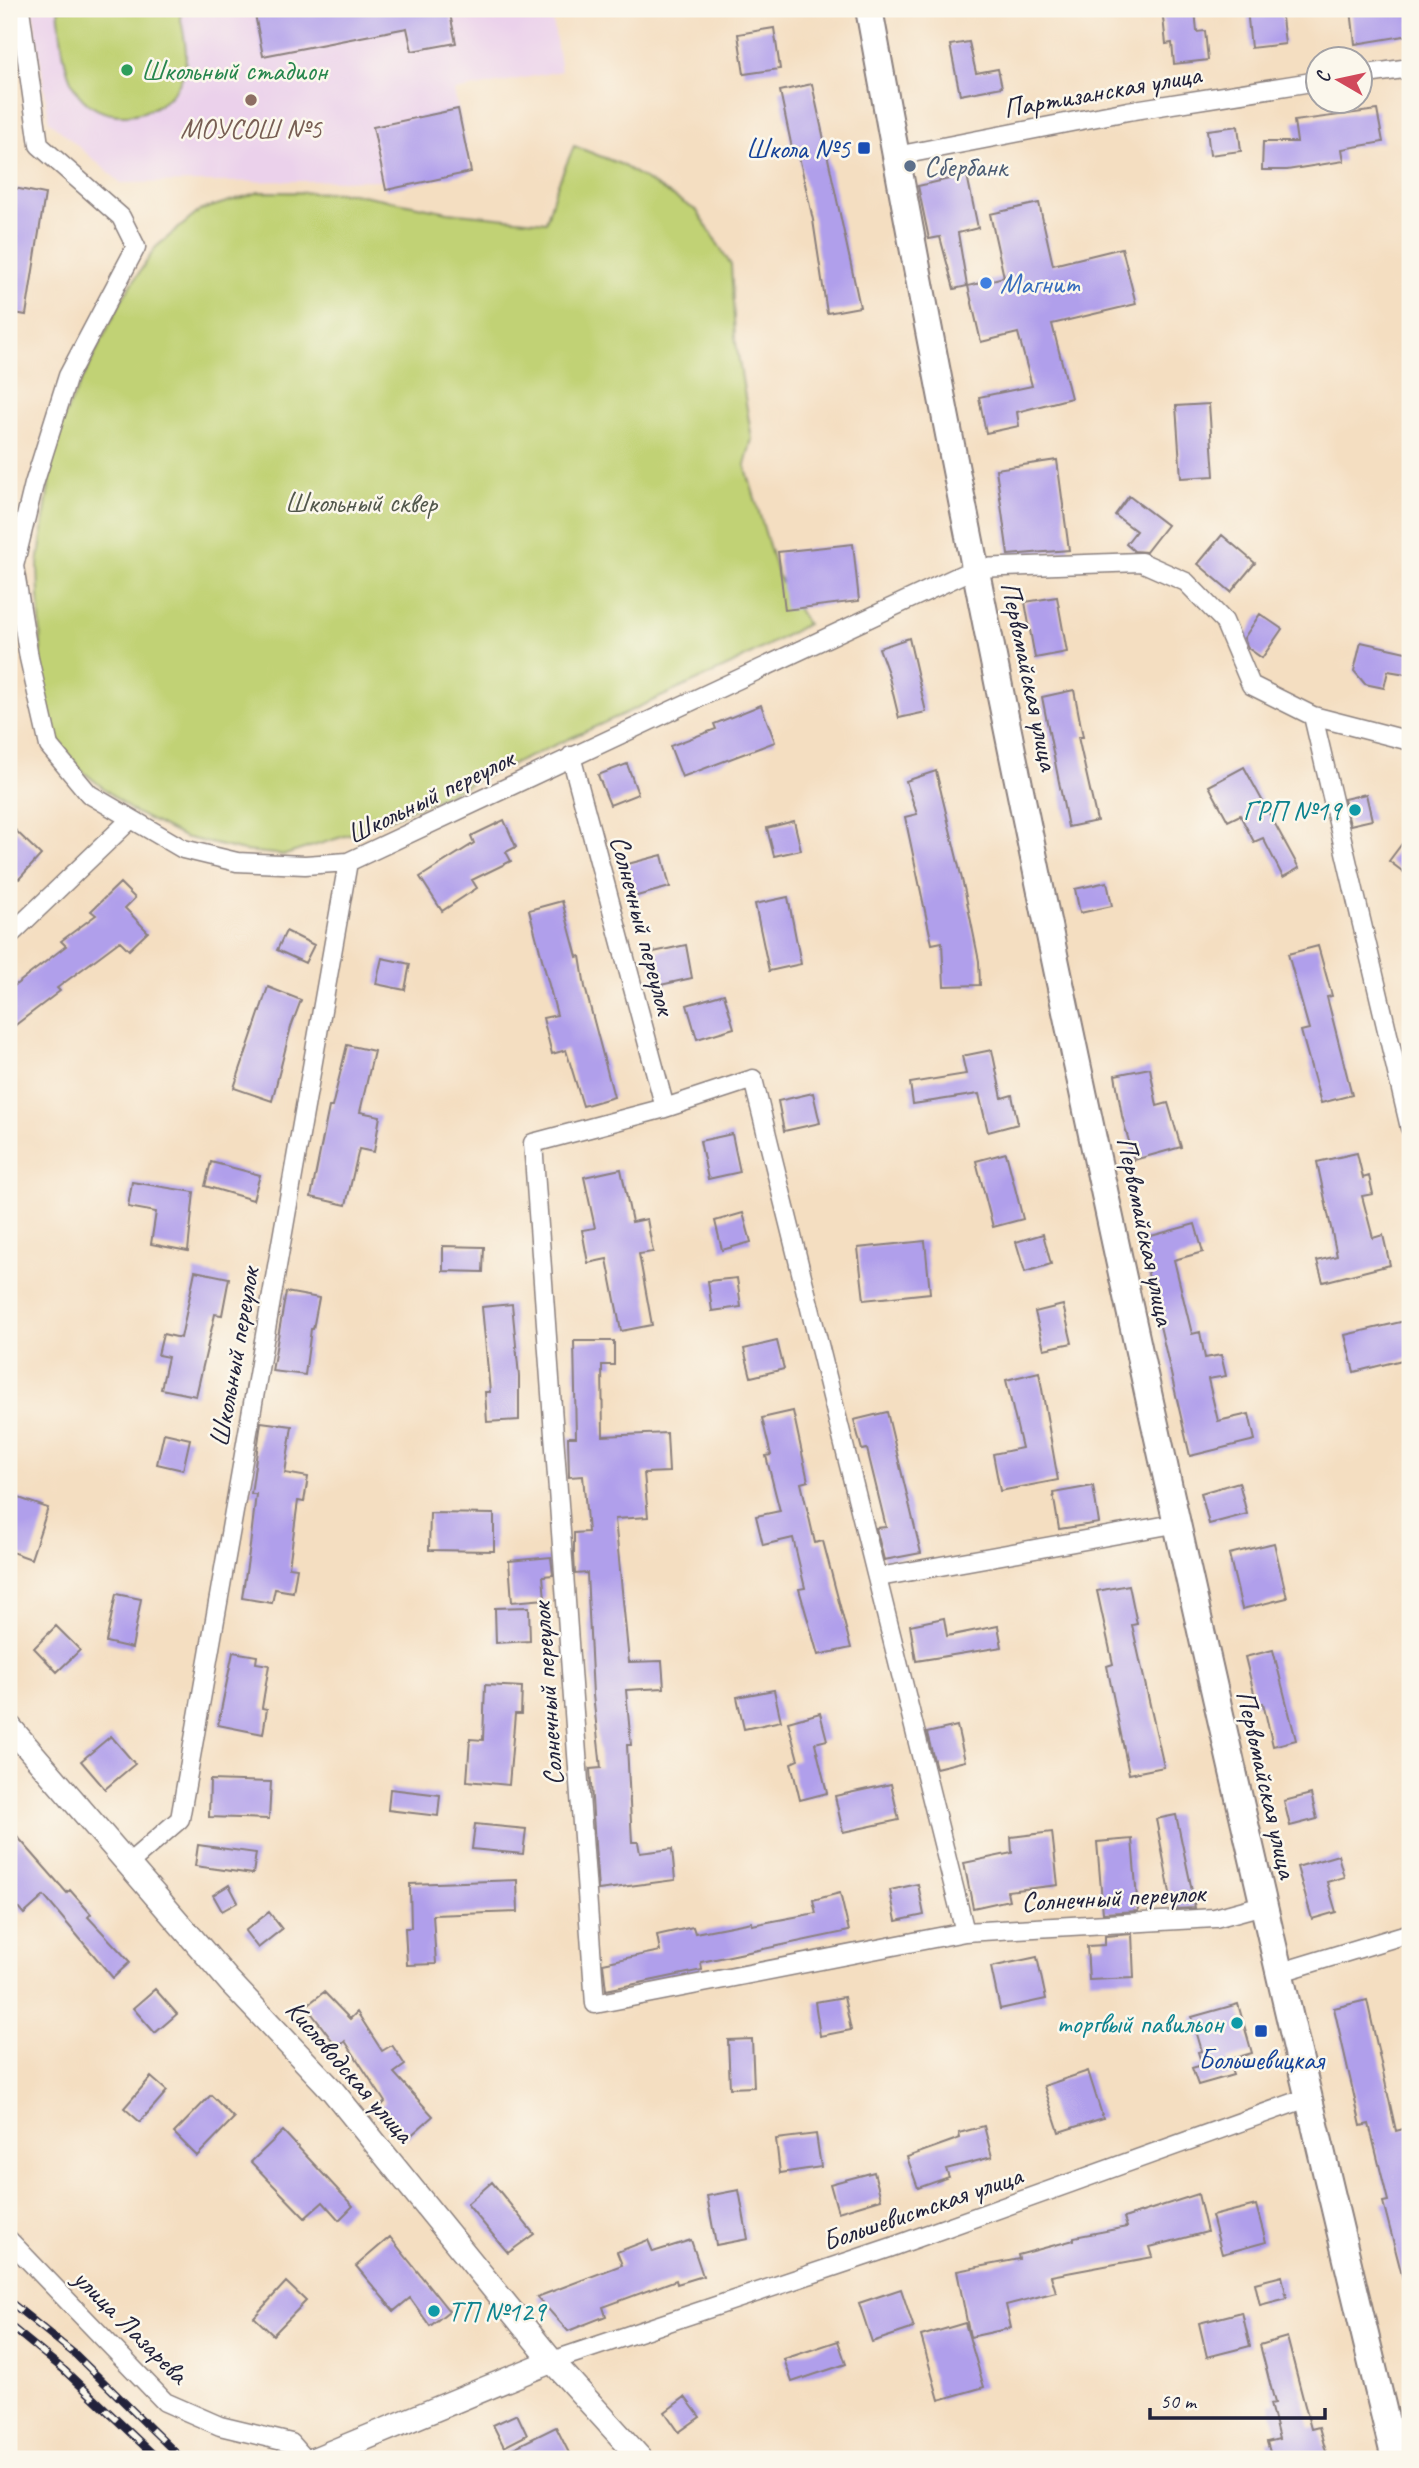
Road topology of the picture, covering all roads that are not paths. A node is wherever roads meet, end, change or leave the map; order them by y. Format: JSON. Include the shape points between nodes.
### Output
{"nodes":[{"id":1,"x":20,"y":9,"type":"edge"},
{"id":2,"x":869,"y":9,"type":"edge"},
{"id":3,"x":1410,"y":68,"type":"edge"},
{"id":4,"x":1374,"y":73,"type":"edge"},
{"id":5,"x":1304,"y":83,"type":"edge"},
{"id":6,"x":895,"y":156,"type":"junction"},
{"id":7,"x":11,"y":566,"type":"edge"},
{"id":8,"x":975,"y":568,"type":"junction"},
{"id":9,"x":1313,"y":716,"type":"junction"},
{"id":10,"x":1410,"y":741,"type":"edge"},
{"id":11,"x":571,"y":756,"type":"junction"},
{"id":12,"x":130,"y":820,"type":"junction"},
{"id":13,"x":348,"y":862,"type":"junction"},
{"id":14,"x":9,"y":936,"type":"edge"},
{"id":15,"x":665,"y":1108,"type":"junction"},
{"id":16,"x":1410,"y":1128,"type":"edge"},
{"id":17,"x":1174,"y":1524,"type":"junction"},
{"id":18,"x":879,"y":1577,"type":"junction"},
{"id":19,"x":9,"y":1726,"type":"edge"},
{"id":20,"x":128,"y":1864,"type":"junction"},
{"id":21,"x":1263,"y":1906,"type":"junction"},
{"id":22,"x":965,"y":1931,"type":"junction"},
{"id":23,"x":1410,"y":1933,"type":"edge"},
{"id":24,"x":1278,"y":1973,"type":"junction"},
{"id":25,"x":1307,"y":2098,"type":"junction"},
{"id":26,"x":9,"y":2240,"type":"edge"},
{"id":27,"x":552,"y":2361,"type":"junction"},
{"id":28,"x":305,"y":2459,"type":"edge"},
{"id":29,"x":315,"y":2459,"type":"edge"},
{"id":30,"x":641,"y":2459,"type":"edge"},
{"id":31,"x":1395,"y":2459,"type":"edge"}],
"edges":[{"from":1,"to":7,"type":"street","via":[[38,145],[121,217],[136,247],[68,376]]},
{"from":2,"to":6,"type":"main road","name":"Первомайская улица"},
{"from":3,"to":4,"type":"street"},
{"from":5,"to":6,"type":"street","name":"Партизанская улица"},
{"from":6,"to":8,"type":"main road","name":"Первомайская улица"},
{"from":7,"to":12,"type":"street","via":[[49,746],[89,794]]},
{"from":8,"to":9,"type":"street","name":"Школьный переулок","via":[[1141,562],[1186,582],[1224,621],[1251,685]]},
{"from":8,"to":11,"type":"street","name":"Школьный переулок"},
{"from":8,"to":17,"type":"main road","name":"Первомайская улица"},
{"from":9,"to":10,"type":"street","name":"Школьный переулок"},
{"from":9,"to":16,"type":"street"},
{"from":11,"to":13,"type":"street","name":"Школьный переулок"},
{"from":11,"to":15,"type":"street","name":"Солнечный переулок"},
{"from":12,"to":13,"type":"street","via":[[183,849],[237,862]]},
{"from":12,"to":14,"type":"street"},
{"from":13,"to":20,"type":"street","name":"Школьный переулок","via":[[180,1819]]},
{"from":15,"to":18,"type":"street","name":"Солнечный переулок","via":[[753,1079]]},
{"from":15,"to":22,"type":"street","name":"Солнечный переулок","via":[[533,1143],[596,2004]]},
{"from":17,"to":18,"type":"street"},
{"from":17,"to":21,"type":"main road","name":"Первомайская улица"},
{"from":18,"to":22,"type":"street","name":"Солнечный переулок"},
{"from":19,"to":20,"type":"street","name":"Кисловодская улица"},
{"from":20,"to":27,"type":"street","name":"Кисловодская улица","via":[[332,2090]]},
{"from":21,"to":22,"type":"street","name":"Солнечный переулок","via":[[1215,1918]]},
{"from":21,"to":24,"type":"main road","name":"Первомайская улица"},
{"from":23,"to":24,"type":"street"},
{"from":24,"to":25,"type":"main road","name":"Первомайская улица"},
{"from":25,"to":27,"type":"street","name":"Большевистская улица","via":[[892,2247]]},
{"from":25,"to":31,"type":"main road","name":"Первомайская улица"},
{"from":26,"to":28,"type":"street","name":"улица Лазарева","via":[[164,2402],[220,2426],[291,2443]]},
{"from":27,"to":29,"type":"street"},
{"from":27,"to":30,"type":"street","name":"Кисловодская улица"}]}
